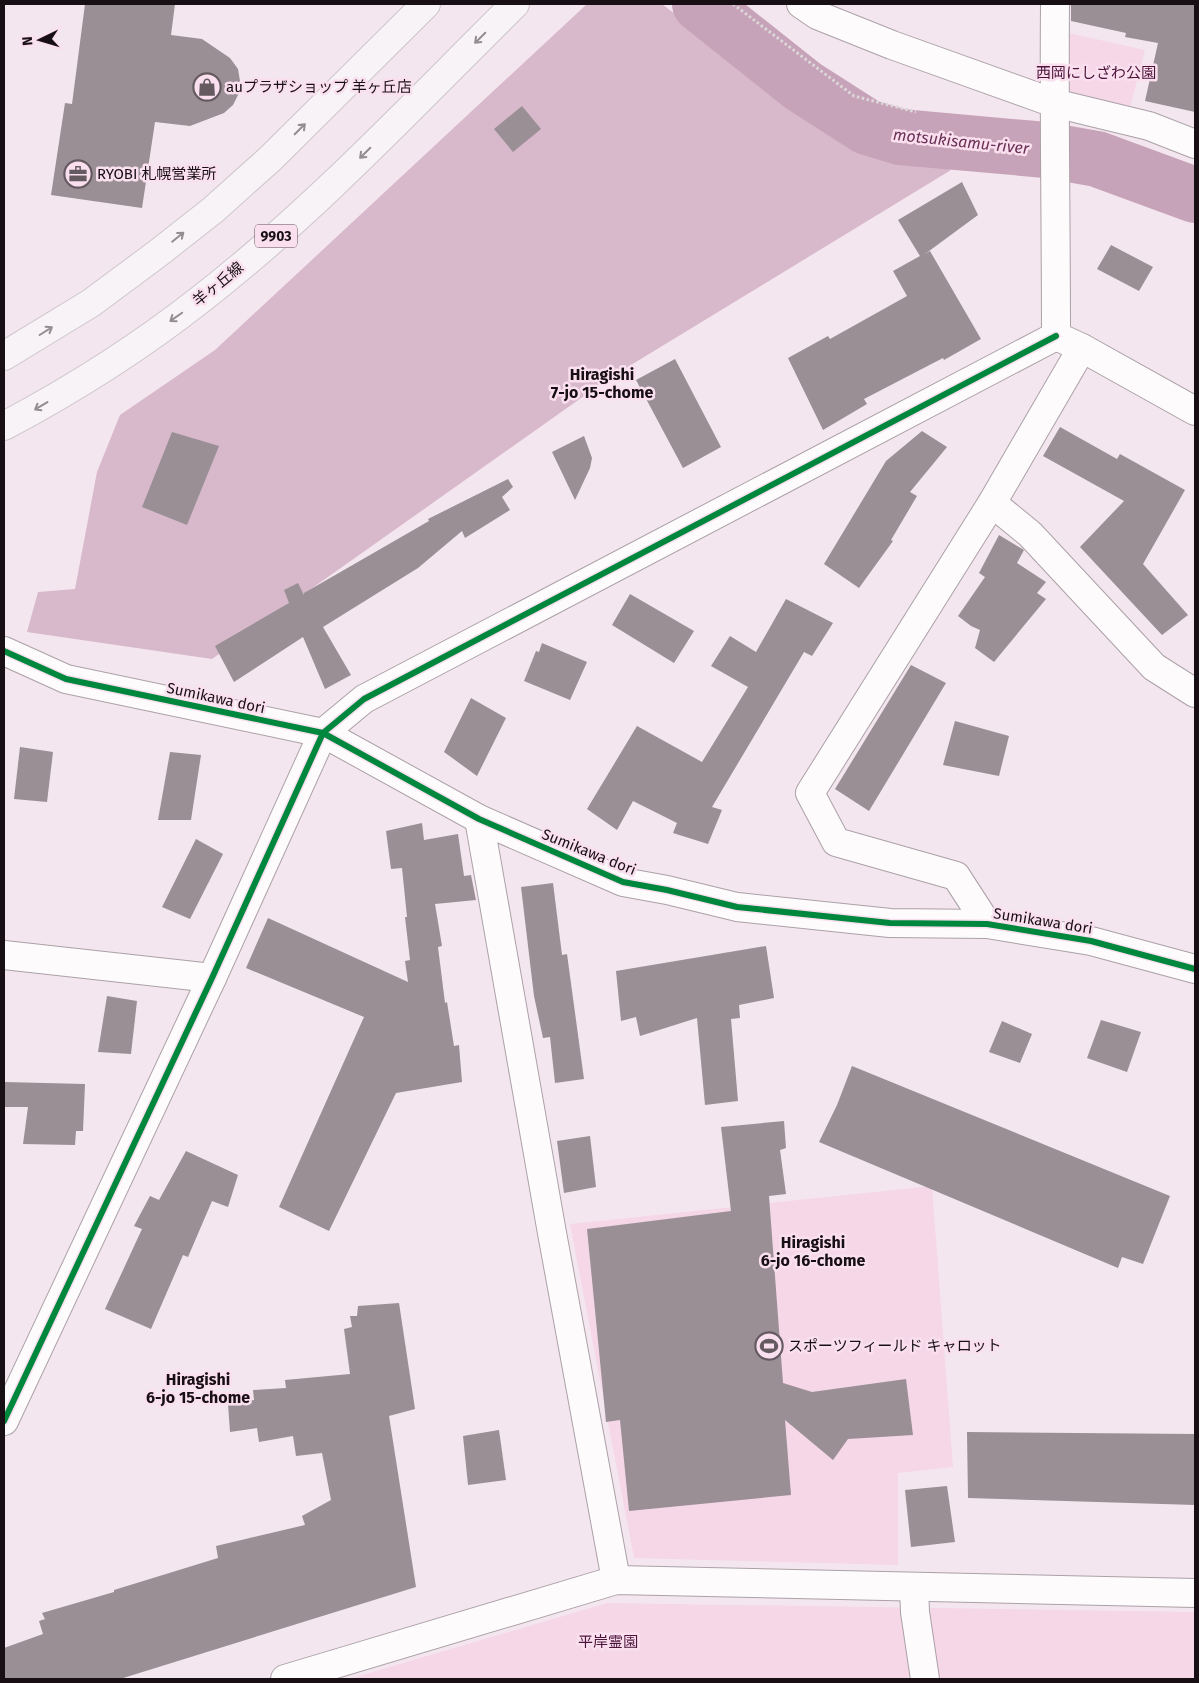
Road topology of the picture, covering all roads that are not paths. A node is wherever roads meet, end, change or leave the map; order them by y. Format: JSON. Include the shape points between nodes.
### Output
{"nodes":[{"id":1,"x":426,"y":4,"type":"edge"},
{"id":2,"x":515,"y":4,"type":"edge"},
{"id":3,"x":801,"y":4,"type":"edge"},
{"id":4,"x":1055,"y":4,"type":"edge"},
{"id":5,"x":1055,"y":110,"type":"junction"},
{"id":6,"x":1195,"y":144,"type":"edge"},
{"id":7,"x":1056,"y":336,"type":"junction"},
{"id":8,"x":1082,"y":348,"type":"junction"},
{"id":9,"x":4,"y":356,"type":"edge"},
{"id":10,"x":1195,"y":411,"type":"edge"},
{"id":11,"x":4,"y":426,"type":"edge"},
{"id":12,"x":992,"y":503,"type":"junction"},
{"id":13,"x":4,"y":652,"type":"edge"},
{"id":14,"x":1195,"y":693,"type":"edge"},
{"id":15,"x":323,"y":733,"type":"junction"},
{"id":16,"x":480,"y":819,"type":"junction"},
{"id":17,"x":987,"y":924,"type":"junction"},
{"id":18,"x":4,"y":956,"type":"edge"},
{"id":19,"x":1195,"y":969,"type":"edge"},
{"id":20,"x":212,"y":978,"type":"junction"},
{"id":21,"x":4,"y":1421,"type":"edge"},
{"id":22,"x":616,"y":1580,"type":"junction"},
{"id":23,"x":914,"y":1587,"type":"junction"},
{"id":24,"x":1195,"y":1593,"type":"edge"},
{"id":25,"x":285,"y":1679,"type":"edge"},
{"id":26,"x":925,"y":1679,"type":"edge"}],
"edges":[{"from":9,"to":1,"type":"main road","one_way":true,"via":[[91,303],[213,210],[271,158]]},
{"from":2,"to":11,"type":"main road","name":"羊ヶ丘線","number":"9903","one_way":true,"via":[[359,159],[200,300],[108,365]]},
{"from":3,"to":5,"type":"street","via":[[817,15]]},
{"from":4,"to":5,"type":"street"},
{"from":5,"to":6,"type":"street","via":[[1149,126]]},
{"from":5,"to":7,"type":"street"},
{"from":7,"to":8,"type":"street"},
{"from":7,"to":15,"type":"street","via":[[364,698]]},
{"from":8,"to":10,"type":"street"},
{"from":8,"to":12,"type":"street"},
{"from":12,"to":14,"type":"street","via":[[1030,534],[1154,667]]},
{"from":12,"to":17,"type":"street","via":[[810,793],[836,842],[956,876]]},
{"from":13,"to":15,"type":"street","name":"Sumikawa dori","via":[[66,679]]},
{"from":15,"to":16,"type":"street","name":"Sumikawa dori"},
{"from":15,"to":20,"type":"street"},
{"from":16,"to":17,"type":"street","name":"Sumikawa dori","via":[[623,882],[737,907],[890,923]]},
{"from":16,"to":22,"type":"street"},
{"from":17,"to":19,"type":"street","name":"Sumikawa dori","via":[[1091,941]]},
{"from":18,"to":20,"type":"street"},
{"from":20,"to":21,"type":"street"},
{"from":22,"to":23,"type":"street"},
{"from":22,"to":25,"type":"street"},
{"from":23,"to":24,"type":"street"},
{"from":23,"to":26,"type":"street"}]}
